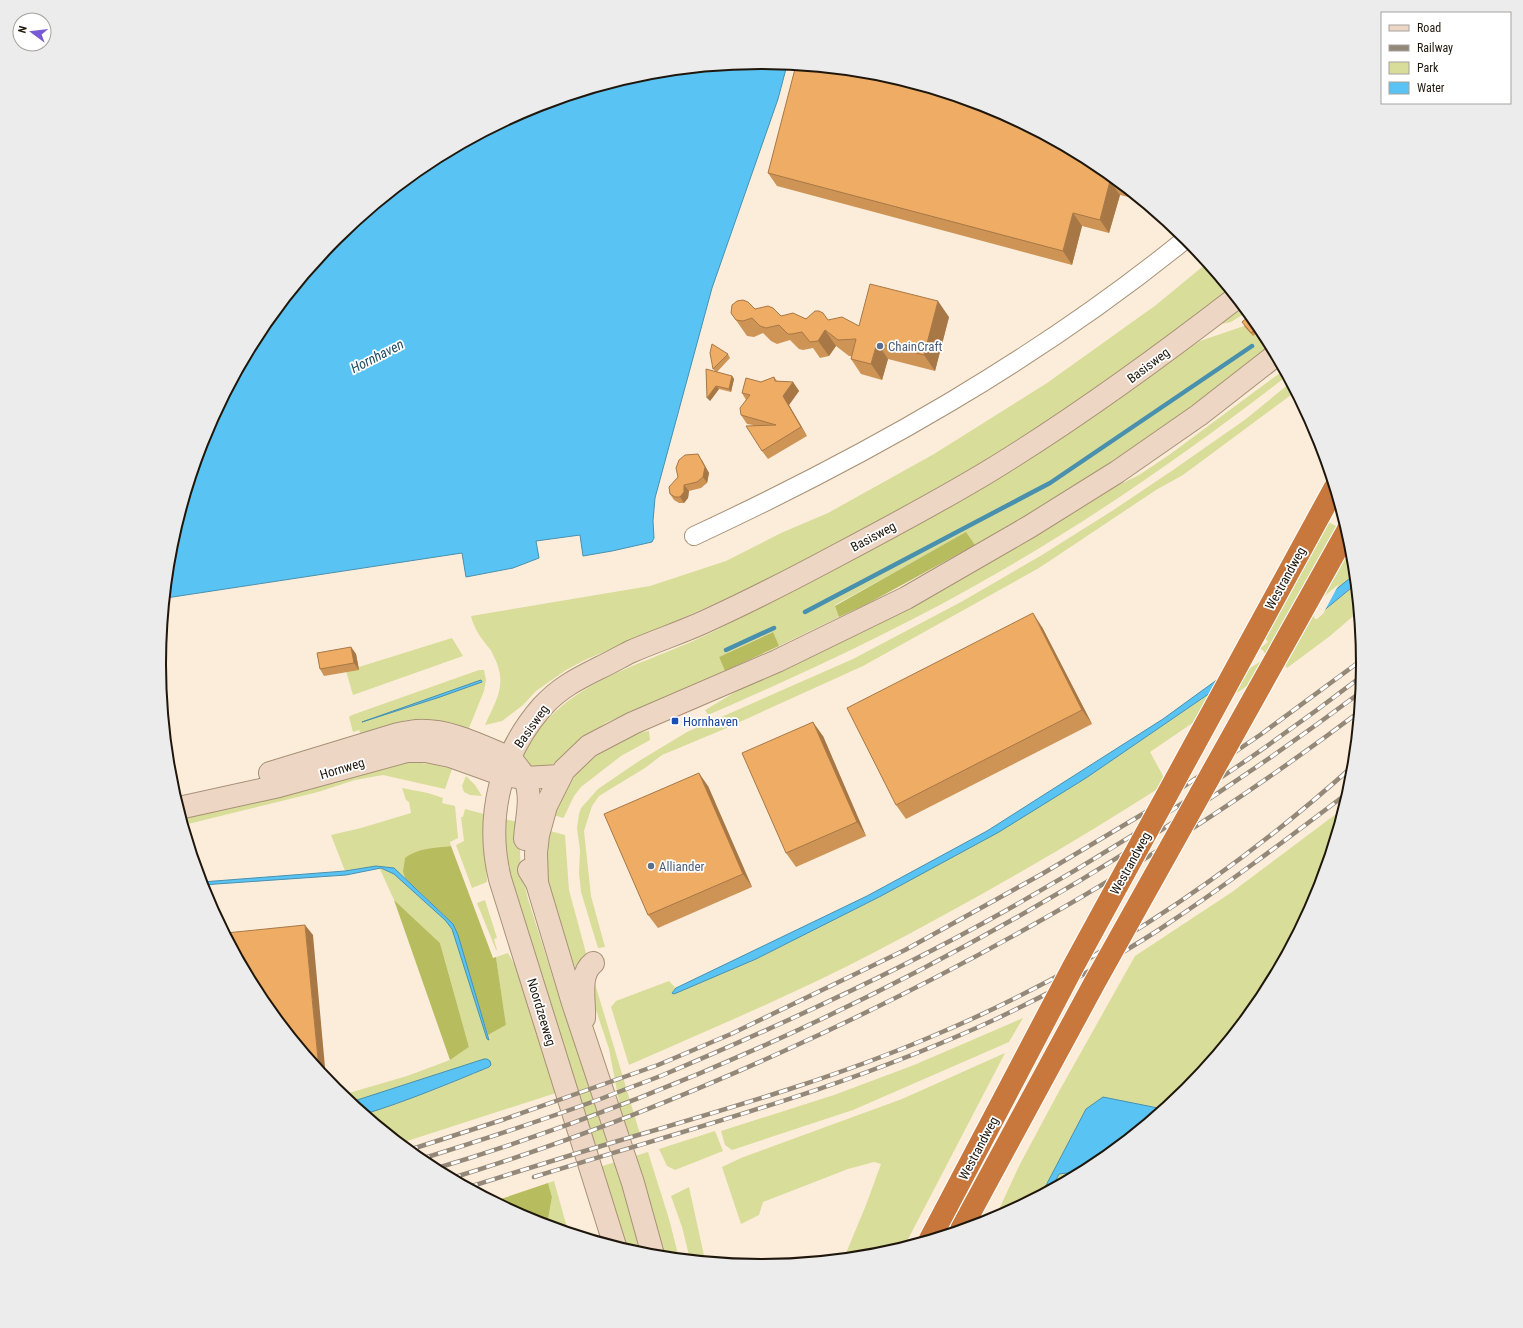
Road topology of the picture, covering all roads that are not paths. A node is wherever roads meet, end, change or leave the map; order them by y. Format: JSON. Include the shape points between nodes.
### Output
{"nodes":[{"id":1,"x":1181,"y":242,"type":"edge"},
{"id":2,"x":1233,"y":300,"type":"edge"},
{"id":3,"x":1272,"y":358,"type":"edge"},
{"id":4,"x":1331,"y":494,"type":"edge"},
{"id":5,"x":694,"y":536,"type":"dead end"},
{"id":6,"x":1343,"y":539,"type":"edge"},
{"id":7,"x":529,"y":724,"type":"junction"},
{"id":8,"x":478,"y":744,"type":"junction"},
{"id":9,"x":506,"y":767,"type":"junction"},
{"id":10,"x":560,"y":776,"type":"junction"},
{"id":11,"x":525,"y":778,"type":"junction"},
{"id":12,"x":181,"y":795,"type":"edge"},
{"id":13,"x":184,"y":807,"type":"edge"},
{"id":14,"x":537,"y":883,"type":"junction"},
{"id":15,"x":593,"y":962,"type":"dead end"},
{"id":16,"x":583,"y":1033,"type":"junction"},
{"id":17,"x":964,"y":1223,"type":"edge"},
{"id":18,"x":933,"y":1233,"type":"edge"},
{"id":19,"x":613,"y":1240,"type":"edge"},
{"id":20,"x":651,"y":1249,"type":"edge"}],
"edges":[{"from":1,"to":5,"type":"street","via":[[1100,304],[958,398],[850,458]]},
{"from":2,"to":7,"type":"main road","name":"Basisweg","via":[[1121,384],[990,471],[771,590],[703,623],[631,652],[567,684],[543,706]]},
{"from":3,"to":10,"type":"main road","via":[[1199,415],[1117,472],[1029,527],[906,598],[777,661],[633,723],[589,746]]},
{"from":4,"to":18,"type":"highway","name":"Westrandweg","bridge":true,"via":[[1073,967]]},
{"from":6,"to":17,"type":"highway","name":"Westrandweg","bridge":true,"via":[[1099,975]]},
{"from":7,"to":8,"type":"main road"},
{"from":7,"to":9,"type":"main road","name":"Basisweg"},
{"from":8,"to":9,"type":"main road","name":"Hornweg"},
{"from":8,"to":12,"type":"main road","name":"Hornweg","via":[[431,732],[398,734],[287,768]]},
{"from":9,"to":11,"type":"main road"},
{"from":9,"to":13,"type":"main road","name":"Hornweg","via":[[426,751],[407,751],[293,782]]},
{"from":9,"to":19,"type":"main road","name":"Noordzeeweg","via":[[495,806],[494,834],[498,869]]},
{"from":10,"to":11,"type":"main road"},
{"from":10,"to":14,"type":"main road","via":[[546,806],[538,834]]},
{"from":11,"to":14,"type":"main road","via":[[529,796],[529,815],[525,863]]},
{"from":14,"to":16,"type":"main road"},
{"from":15,"to":16,"type":"main road","via":[[584,976]]},
{"from":16,"to":20,"type":"main road","via":[[633,1183]]}]}
